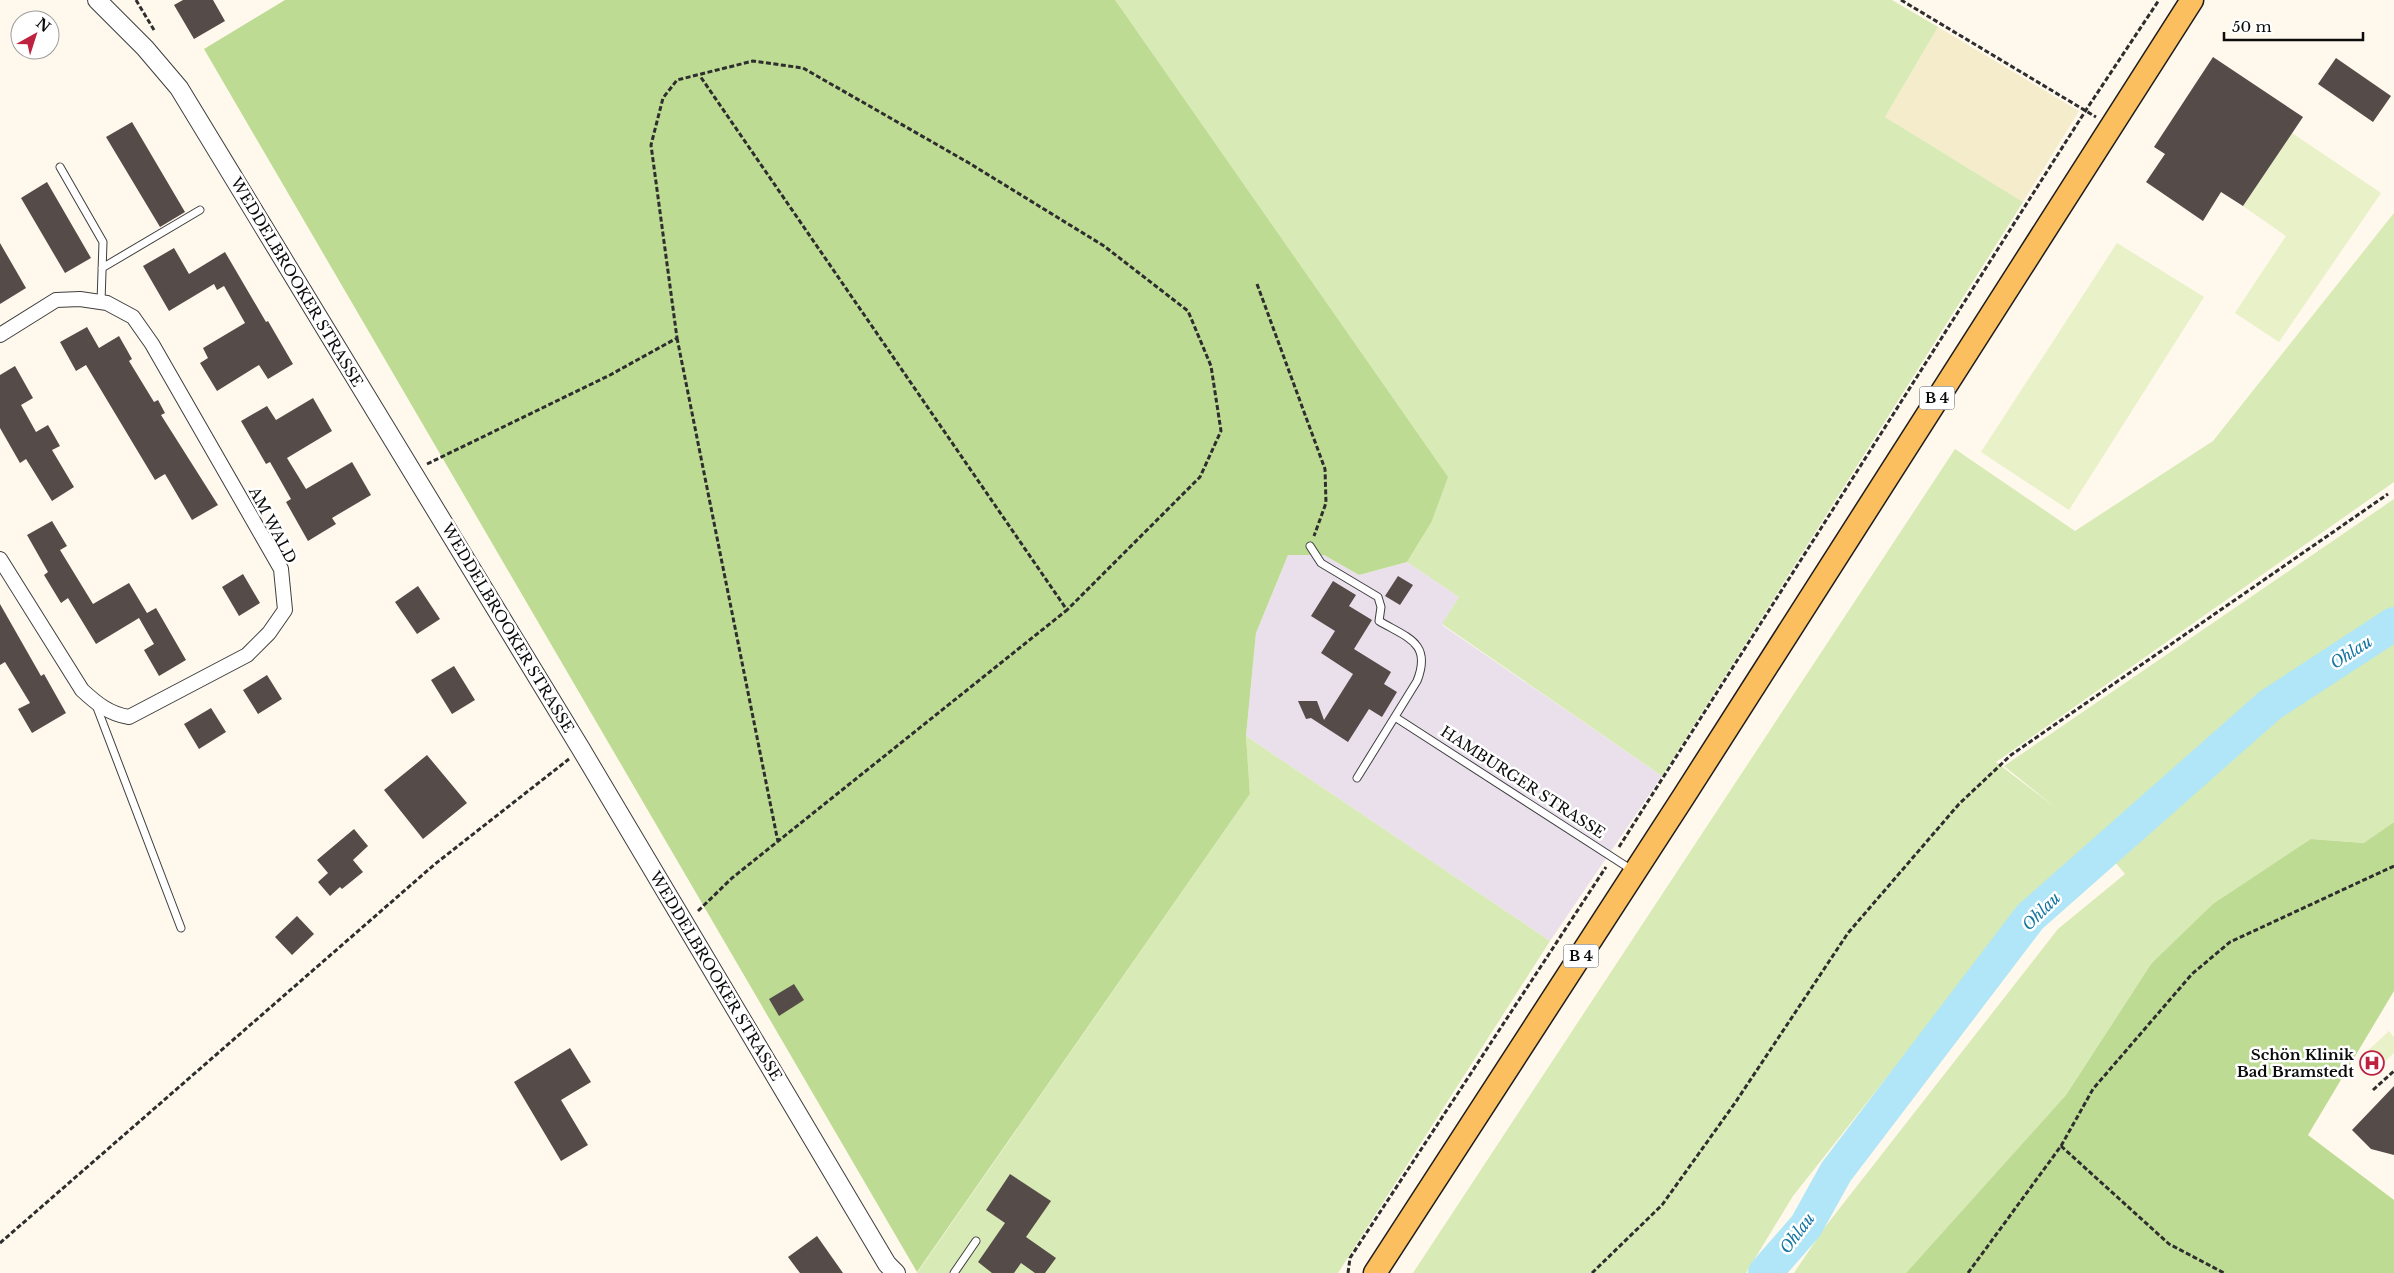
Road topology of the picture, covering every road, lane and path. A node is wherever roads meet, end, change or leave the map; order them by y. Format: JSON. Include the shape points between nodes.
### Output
{"nodes":[{"id":1,"x":97,"y":0,"type":"edge"},
{"id":2,"x":1902,"y":0,"type":"edge"},
{"id":3,"x":2159,"y":0,"type":"edge"},
{"id":4,"x":2192,"y":0,"type":"edge"},
{"id":5,"x":700,"y":76,"type":"junction"},
{"id":6,"x":2086,"y":110,"type":"junction"},
{"id":7,"x":2110,"y":126,"type":"junction"},
{"id":8,"x":60,"y":167,"type":"dead end"},
{"id":9,"x":200,"y":210,"type":"dead end"},
{"id":10,"x":102,"y":268,"type":"junction"},
{"id":11,"x":1257,"y":284,"type":"dead end"},
{"id":12,"x":100,"y":302,"type":"junction"},
{"id":13,"x":0,"y":335,"type":"edge"},
{"id":14,"x":677,"y":338,"type":"junction"},
{"id":15,"x":412,"y":471,"type":"junction"},
{"id":16,"x":2388,"y":494,"type":"dead end"},
{"id":17,"x":1310,"y":546,"type":"joint"},
{"id":18,"x":0,"y":559,"type":"edge"},
{"id":19,"x":1067,"y":610,"type":"junction"},
{"id":20,"x":95,"y":702,"type":"junction"},
{"id":21,"x":1396,"y":717,"type":"junction"},
{"id":22,"x":581,"y":749,"type":"junction"},
{"id":23,"x":1357,"y":778,"type":"dead end"},
{"id":24,"x":778,"y":842,"type":"junction"},
{"id":25,"x":1613,"y":856,"type":"junction"},
{"id":26,"x":2394,"y":866,"type":"edge"},
{"id":27,"x":1635,"y":872,"type":"junction"},
{"id":28,"x":684,"y":923,"type":"junction"},
{"id":29,"x":181,"y":928,"type":"dead end"},
{"id":30,"x":2394,"y":1071,"type":"edge"},
{"id":31,"x":2372,"y":1090,"type":"dead end"},
{"id":32,"x":2061,"y":1146,"type":"junction"},
{"id":33,"x":976,"y":1241,"type":"dead end"},
{"id":34,"x":0,"y":1244,"type":"edge"},
{"id":35,"x":896,"y":1273,"type":"edge"},
{"id":36,"x":954,"y":1273,"type":"edge"},
{"id":37,"x":1348,"y":1273,"type":"edge"},
{"id":38,"x":1375,"y":1273,"type":"edge"},
{"id":39,"x":1592,"y":1273,"type":"edge"},
{"id":40,"x":1968,"y":1273,"type":"edge"},
{"id":41,"x":2224,"y":1273,"type":"edge"}],
"edges":[{"from":1,"to":15,"type":"street","name":"WEDDELBROOKER STRASSE","via":[[179,88]]},
{"from":2,"to":6,"type":"path"},
{"from":3,"to":6,"type":"path"},
{"from":4,"to":7,"type":"main road","number":"B 4"},
{"from":5,"to":14,"type":"path","via":[[678,80],[663,98],[651,145]]},
{"from":5,"to":19,"type":"path"},
{"from":5,"to":19,"type":"path","via":[[753,61],[803,68],[970,163],[1104,246],[1188,311],[1211,366],[1221,430],[1200,477]]},
{"from":6,"to":7,"type":"path"},
{"from":6,"to":25,"type":"path"},
{"from":7,"to":27,"type":"main road","number":"B 4"},
{"from":8,"to":10,"type":"lane","via":[[103,242]]},
{"from":9,"to":10,"type":"lane"},
{"from":10,"to":12,"type":"lane"},
{"from":11,"to":17,"type":"path","via":[[1325,469],[1326,503]]},
{"from":12,"to":13,"type":"street","name":"AM WALD","via":[[56,300]]},
{"from":12,"to":20,"type":"street","name":"AM WALD","via":[[134,317],[152,344],[281,569],[285,610],[269,634],[247,654],[129,717],[116,715]]},
{"from":14,"to":15,"type":"path","via":[[610,375]]},
{"from":14,"to":24,"type":"path"},
{"from":15,"to":22,"type":"street","name":"WEDDELBROOKER STRASSE"},
{"from":16,"to":39,"type":"path","via":[[2011,755],[1959,804],[1848,933],[1735,1103],[1662,1205]]},
{"from":17,"to":21,"type":"lane","via":[[1321,563],[1378,597],[1380,621],[1413,641],[1422,652],[1423,666]]},
{"from":18,"to":20,"type":"street","name":"AM WALD","via":[[82,690]]},
{"from":19,"to":24,"type":"path"},
{"from":20,"to":29,"type":"lane"},
{"from":21,"to":23,"type":"lane"},
{"from":21,"to":25,"type":"lane","name":"HAMBURGER STRASSE"},
{"from":22,"to":28,"type":"street","name":"WEDDELBROOKER STRASSE"},
{"from":22,"to":34,"type":"path","via":[[435,864]]},
{"from":24,"to":28,"type":"path","via":[[732,878]]},
{"from":25,"to":27,"type":"lane","name":"HAMBURGER STRASSE"},
{"from":25,"to":37,"type":"path","via":[[1350,1258]]},
{"from":26,"to":32,"type":"path","via":[[2230,942],[2192,974],[2093,1089]]},
{"from":27,"to":38,"type":"main road","number":"B 4"},
{"from":28,"to":35,"type":"street","name":"WEDDELBROOKER STRASSE","via":[[887,1264]]},
{"from":30,"to":31,"type":"path"},
{"from":32,"to":40,"type":"path"},
{"from":32,"to":41,"type":"path","via":[[2169,1244]]},
{"from":33,"to":36,"type":"lane"}]}
